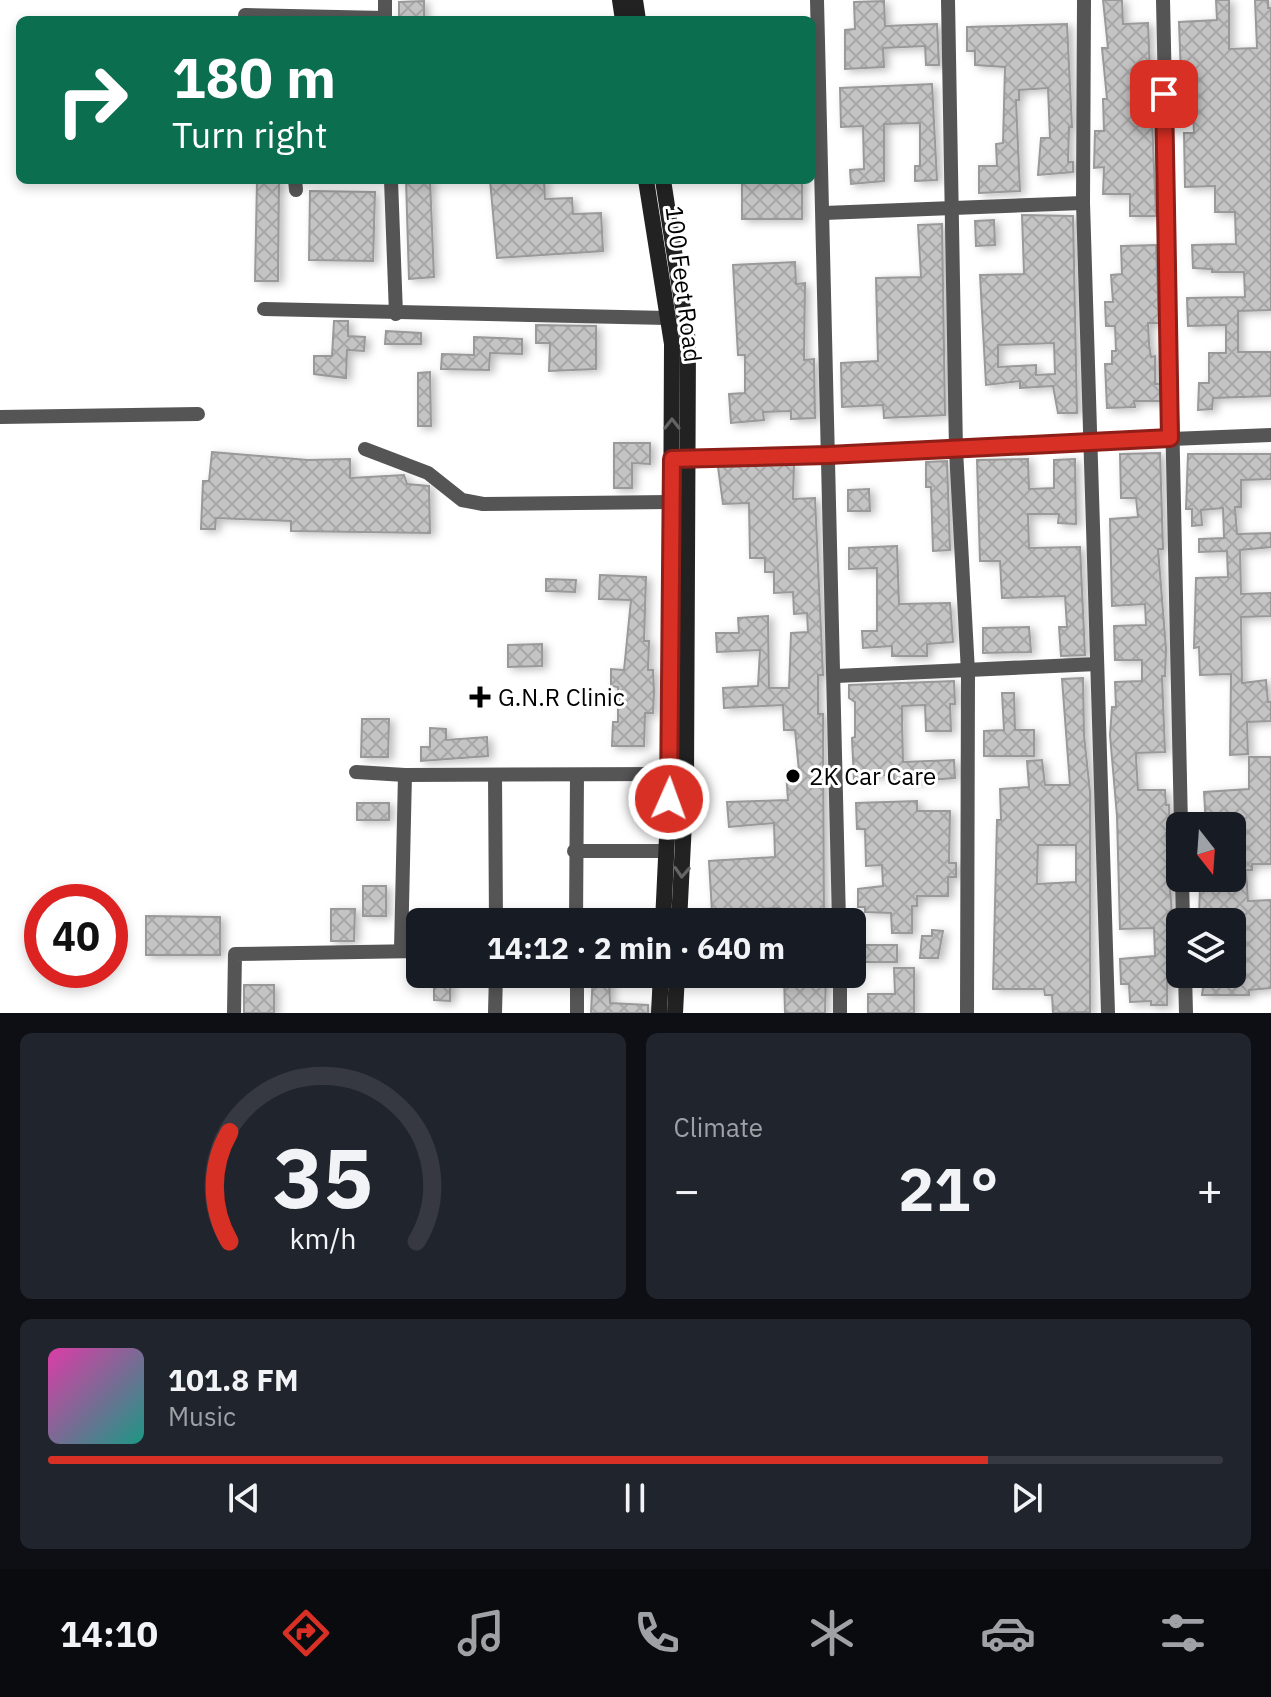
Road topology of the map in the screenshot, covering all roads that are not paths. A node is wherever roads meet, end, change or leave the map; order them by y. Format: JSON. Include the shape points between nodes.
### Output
{"nodes":[{"id":1,"x":817,"y":0,"type":"edge"},
{"id":2,"x":948,"y":0,"type":"edge"},
{"id":3,"x":1084,"y":0,"type":"edge"},
{"id":4,"x":1163,"y":0,"type":"edge"},
{"id":5,"x":245,"y":15,"type":"dead end"},
{"id":6,"x":260,"y":16,"type":"edge"},
{"id":7,"x":391,"y":184,"type":"edge"},
{"id":8,"x":647,"y":184,"type":"edge"},
{"id":9,"x":664,"y":184,"type":"edge"},
{"id":10,"x":1083,"y":203,"type":"junction"},
{"id":11,"x":951,"y":206,"type":"junction"},
{"id":12,"x":824,"y":213,"type":"junction"},
{"id":13,"x":264,"y":309,"type":"dead end"},
{"id":14,"x":396,"y":314,"type":"junction"},
{"id":15,"x":667,"y":318,"type":"junction"},
{"id":16,"x":198,"y":414,"type":"dead end"},
{"id":17,"x":0,"y":417,"type":"edge"},
{"id":18,"x":1271,"y":435,"type":"edge"},
{"id":19,"x":1170,"y":438,"type":"junction"},
{"id":20,"x":1091,"y":443,"type":"junction"},
{"id":21,"x":365,"y":449,"type":"dead end"},
{"id":22,"x":956,"y":450,"type":"junction"},
{"id":23,"x":828,"y":455,"type":"junction"},
{"id":24,"x":679,"y":459,"type":"junction"},
{"id":25,"x":670,"y":502,"type":"junction"},
{"id":26,"x":1097,"y":664,"type":"junction"},
{"id":27,"x":968,"y":672,"type":"junction"},
{"id":28,"x":836,"y":676,"type":"junction"},
{"id":29,"x":356,"y":772,"type":"dead end"},
{"id":30,"x":670,"y":774,"type":"junction"},
{"id":31,"x":405,"y":775,"type":"junction"},
{"id":32,"x":495,"y":775,"type":"junction"},
{"id":33,"x":577,"y":775,"type":"junction"},
{"id":34,"x":1181,"y":812,"type":"edge"},
{"id":35,"x":574,"y":851,"type":"junction"},
{"id":36,"x":667,"y":851,"type":"junction"},
{"id":37,"x":496,"y":908,"type":"edge"},
{"id":38,"x":576,"y":908,"type":"edge"},
{"id":39,"x":664,"y":908,"type":"edge"},
{"id":40,"x":680,"y":908,"type":"edge"},
{"id":41,"x":839,"y":908,"type":"edge"},
{"id":42,"x":401,"y":949,"type":"junction"},
{"id":43,"x":406,"y":950,"type":"edge"},
{"id":44,"x":496,"y":988,"type":"edge"},
{"id":45,"x":577,"y":988,"type":"edge"},
{"id":46,"x":660,"y":988,"type":"edge"},
{"id":47,"x":676,"y":988,"type":"edge"},
{"id":48,"x":840,"y":988,"type":"edge"},
{"id":49,"x":1185,"y":988,"type":"edge"},
{"id":50,"x":234,"y":1013,"type":"edge"},
{"id":51,"x":495,"y":1013,"type":"edge"},
{"id":52,"x":577,"y":1013,"type":"edge"},
{"id":53,"x":659,"y":1013,"type":"edge"},
{"id":54,"x":675,"y":1013,"type":"edge"},
{"id":55,"x":840,"y":1013,"type":"edge"},
{"id":56,"x":967,"y":1013,"type":"edge"},
{"id":57,"x":1108,"y":1013,"type":"edge"},
{"id":58,"x":1186,"y":1013,"type":"edge"}],
"edges":[{"from":1,"to":12,"type":"street"},
{"from":2,"to":11,"type":"street"},
{"from":3,"to":10,"type":"street"},
{"from":4,"to":19,"type":"street"},
{"from":5,"to":6,"type":"street"},
{"from":7,"to":14,"type":"street"},
{"from":8,"to":15,"type":"street","name":"100 Feet Road"},
{"from":9,"to":24,"type":"street","name":"100 Feet Road","via":[[688,341]]},
{"from":10,"to":11,"type":"street"},
{"from":10,"to":20,"type":"street"},
{"from":11,"to":12,"type":"street"},
{"from":11,"to":22,"type":"street"},
{"from":12,"to":23,"type":"street"},
{"from":13,"to":14,"type":"street"},
{"from":14,"to":15,"type":"street"},
{"from":24,"to":15,"type":"street","name":"100 Feet Road","one_way":true},
{"from":16,"to":17,"type":"street"},
{"from":18,"to":19,"type":"street"},
{"from":19,"to":20,"type":"street"},
{"from":19,"to":34,"type":"street"},
{"from":20,"to":22,"type":"street"},
{"from":20,"to":26,"type":"street"},
{"from":21,"to":25,"type":"street","via":[[428,473],[462,500],[483,504]]},
{"from":22,"to":23,"type":"street"},
{"from":22,"to":27,"type":"street"},
{"from":23,"to":24,"type":"street"},
{"from":23,"to":28,"type":"street"},
{"from":24,"to":25,"type":"street","name":"100 Feet Road"},
{"from":24,"to":40,"type":"street","name":"100 Feet Road","one_way":true,"via":[[686,782]]},
{"from":25,"to":30,"type":"street","name":"100 Feet Road"},
{"from":26,"to":27,"type":"street"},
{"from":26,"to":57,"type":"street"},
{"from":27,"to":28,"type":"street"},
{"from":27,"to":56,"type":"street"},
{"from":28,"to":41,"type":"street"},
{"from":29,"to":31,"type":"street"},
{"from":30,"to":33,"type":"street"},
{"from":30,"to":36,"type":"street","name":"100 Feet Road"},
{"from":31,"to":32,"type":"street"},
{"from":31,"to":42,"type":"street"},
{"from":32,"to":33,"type":"street"},
{"from":32,"to":37,"type":"street"},
{"from":33,"to":35,"type":"street"},
{"from":35,"to":36,"type":"street"},
{"from":35,"to":38,"type":"street"},
{"from":36,"to":39,"type":"street","name":"100 Feet Road"},
{"from":42,"to":43,"type":"street"},
{"from":42,"to":50,"type":"street","via":[[235,954]]},
{"from":44,"to":51,"type":"street"},
{"from":45,"to":52,"type":"street"},
{"from":46,"to":53,"type":"street"},
{"from":47,"to":54,"type":"street"},
{"from":48,"to":55,"type":"street"},
{"from":49,"to":58,"type":"street"}]}
